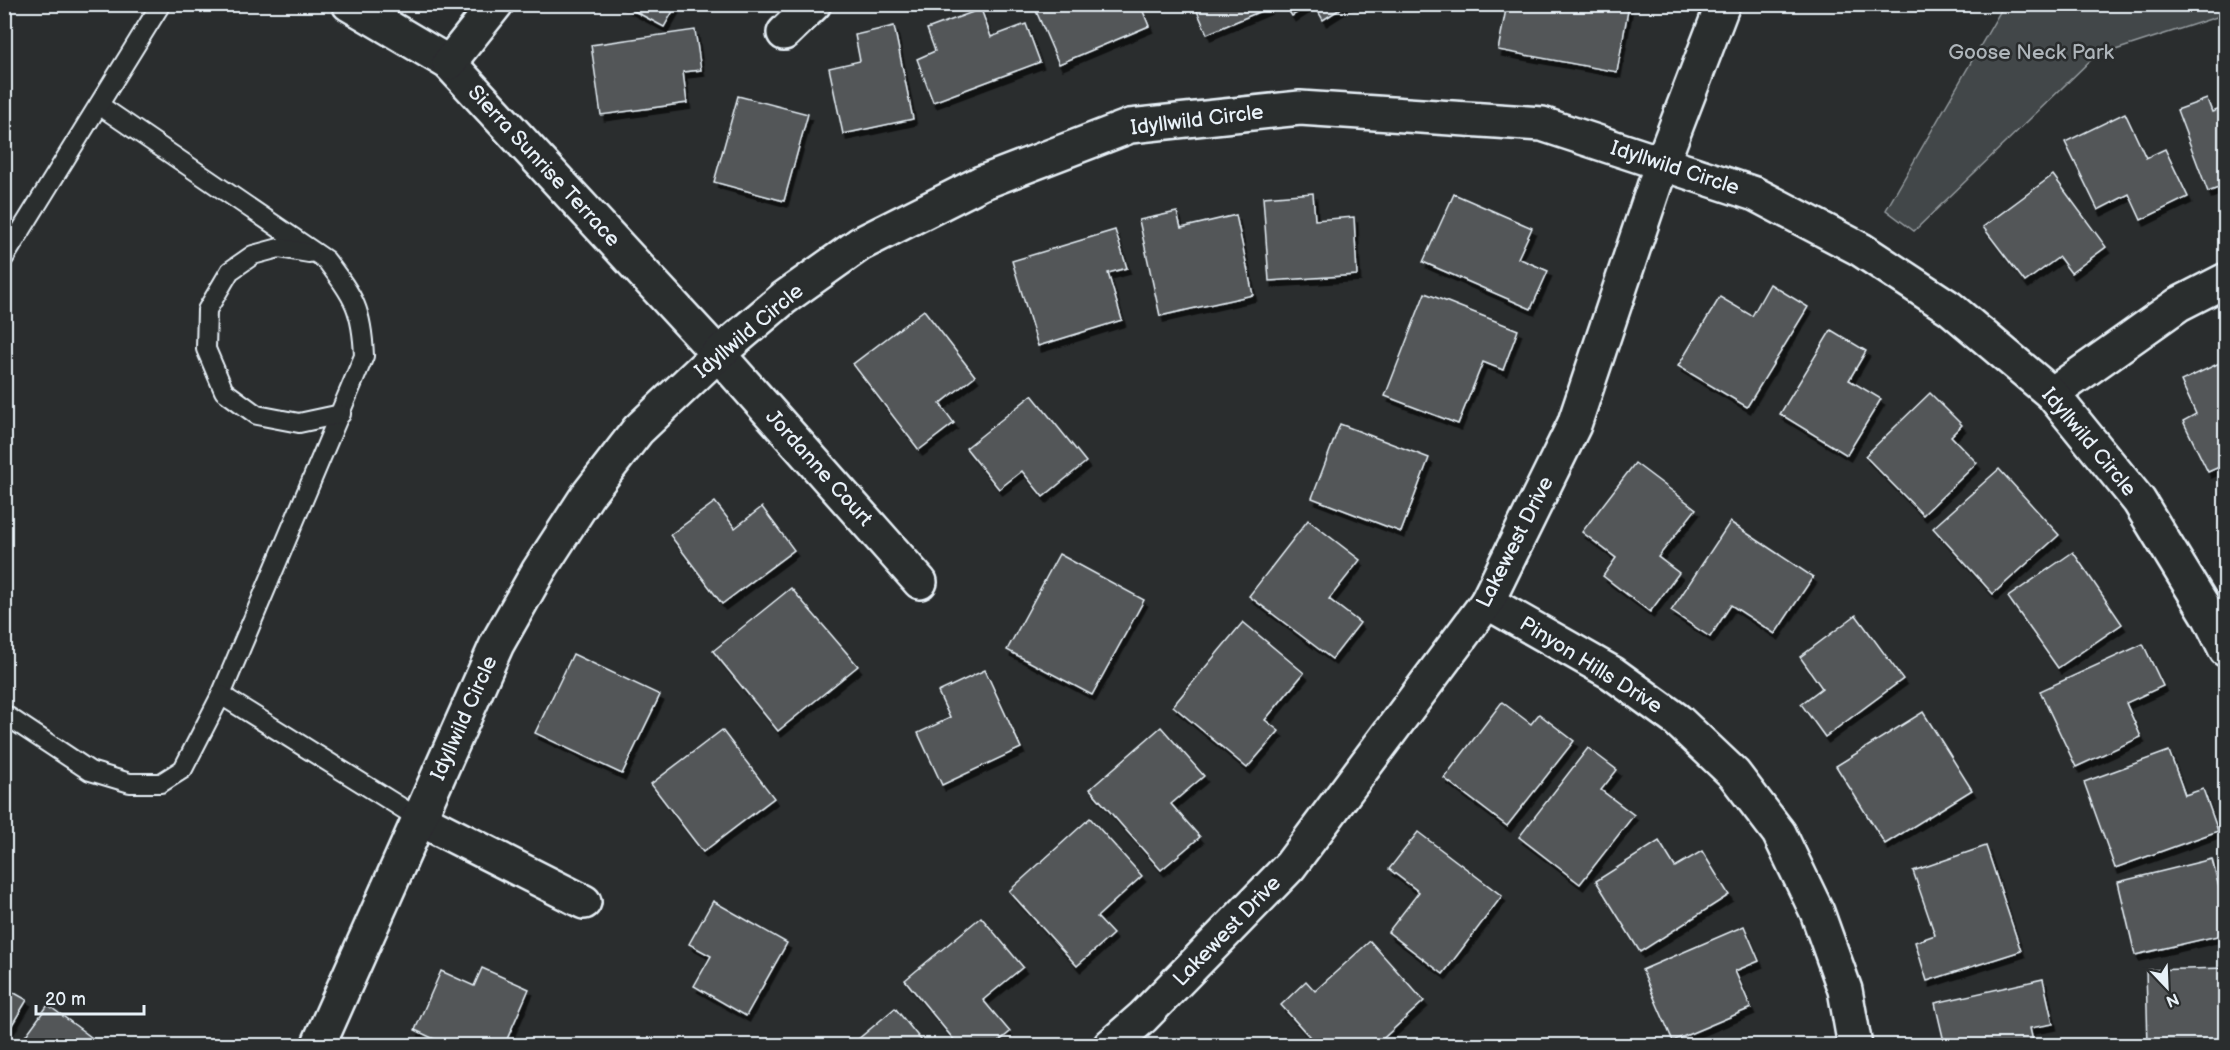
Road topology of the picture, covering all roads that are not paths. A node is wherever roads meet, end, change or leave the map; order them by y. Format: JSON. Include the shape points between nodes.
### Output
{"nodes":[{"id":1,"x":161,"y":4,"type":"edge"},
{"id":2,"x":349,"y":4,"type":"edge"},
{"id":3,"x":496,"y":4,"type":"edge"},
{"id":4,"x":814,"y":4,"type":"edge"},
{"id":5,"x":1723,"y":4,"type":"edge"},
{"id":6,"x":784,"y":33,"type":"dead end"},
{"id":7,"x":449,"y":63,"type":"junction"},
{"id":8,"x":99,"y":105,"type":"junction"},
{"id":9,"x":1662,"y":163,"type":"junction"},
{"id":10,"x":317,"y":254,"type":"junction"},
{"id":11,"x":4,"y":258,"type":"edge"},
{"id":12,"x":2226,"y":280,"type":"edge"},
{"id":13,"x":718,"y":354,"type":"junction"},
{"id":14,"x":2052,"y":394,"type":"junction"},
{"id":15,"x":341,"y":414,"type":"junction"},
{"id":16,"x":920,"y":582,"type":"dead end"},
{"id":17,"x":1487,"y":602,"type":"junction"},
{"id":18,"x":2226,"y":650,"type":"edge"},
{"id":19,"x":221,"y":695,"type":"junction"},
{"id":20,"x":4,"y":714,"type":"edge"},
{"id":21,"x":418,"y":818,"type":"junction"},
{"id":22,"x":584,"y":902,"type":"dead end"},
{"id":23,"x":318,"y":1046,"type":"edge"},
{"id":24,"x":1110,"y":1046,"type":"edge"},
{"id":25,"x":1855,"y":1046,"type":"edge"}],
"edges":[{"from":1,"to":8,"type":"lane"},
{"from":2,"to":7,"type":"street","name":"Sierra Sunrise Terrace"},
{"from":3,"to":7,"type":"street"},
{"from":4,"to":6,"type":"street"},
{"from":5,"to":9,"type":"street","name":"Lakewest Drive"},
{"from":7,"to":13,"type":"street","name":"Sierra Sunrise Terrace"},
{"from":8,"to":10,"type":"lane"},
{"from":8,"to":11,"type":"lane"},
{"from":9,"to":13,"type":"street","name":"Idyllwild Circle","via":[[1542,124],[1300,108],[1131,126],[981,183],[860,244],[784,298]]},
{"from":9,"to":14,"type":"street","name":"Idyllwild Circle","via":[[1755,194],[1860,249],[1950,308]]},
{"from":9,"to":17,"type":"street","name":"Lakewest Drive","via":[[1574,425]]},
{"from":10,"to":15,"type":"lane","via":[[326,260],[352,297],[363,324],[364,356]]},
{"from":10,"to":15,"type":"lane","via":[[279,248],[253,255],[230,271],[207,310],[206,349],[224,391],[257,415],[299,423]]},
{"from":12,"to":14,"type":"street","via":[[2179,304]]},
{"from":13,"to":16,"type":"street","name":"Jordanne Court"},
{"from":13,"to":21,"type":"street","name":"Idyllwild Circle","via":[[638,430],[587,496],[539,570],[497,644]]},
{"from":14,"to":18,"type":"street","name":"Idyllwild Circle","via":[[2139,501]]},
{"from":15,"to":19,"type":"lane"},
{"from":17,"to":24,"type":"street","name":"Lakewest Drive","via":[[1290,866]]},
{"from":17,"to":25,"type":"street","name":"Pinyon Hills Drive","via":[[1612,673],[1677,720],[1734,774],[1779,832],[1817,912],[1845,990]]},
{"from":19,"to":20,"type":"lane","via":[[183,769],[161,783],[130,783],[90,771]]},
{"from":19,"to":21,"type":"lane"},
{"from":21,"to":22,"type":"street"},
{"from":21,"to":23,"type":"street","name":"Idyllwild Circle"}]}
